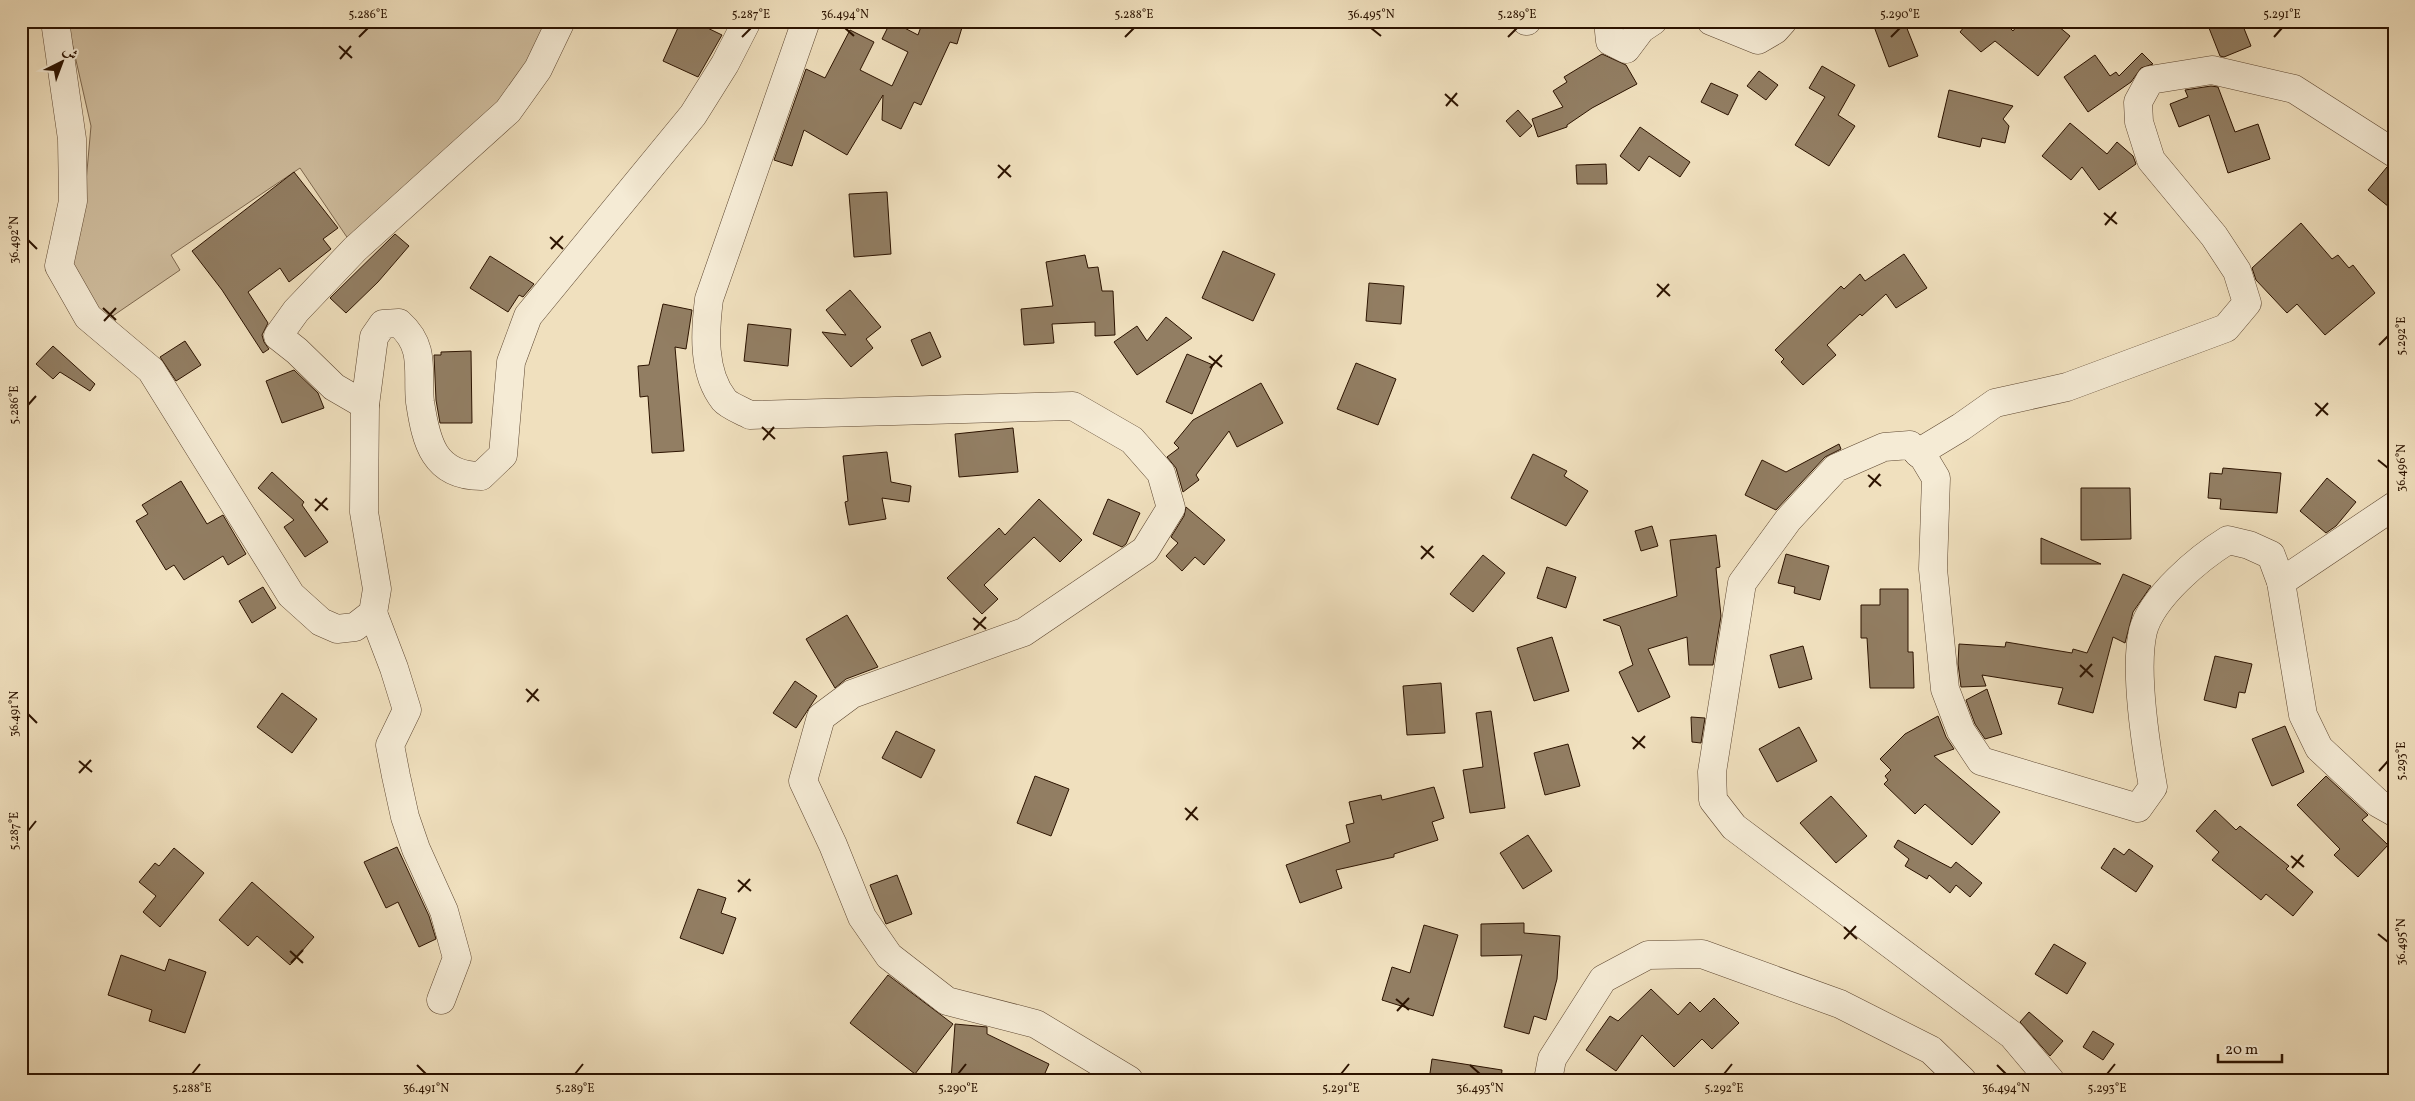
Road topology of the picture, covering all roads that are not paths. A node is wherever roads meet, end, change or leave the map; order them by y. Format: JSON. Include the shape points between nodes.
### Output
{"nodes":[{"id":1,"x":55,"y":21,"type":"edge"},
{"id":2,"x":561,"y":21,"type":"edge"},
{"id":3,"x":748,"y":21,"type":"edge"},
{"id":4,"x":806,"y":21,"type":"edge"},
{"id":5,"x":1608,"y":21,"type":"edge"},
{"id":6,"x":1653,"y":21,"type":"edge"},
{"id":7,"x":1711,"y":21,"type":"edge"},
{"id":8,"x":1783,"y":21,"type":"edge"},
{"id":9,"x":2394,"y":153,"type":"edge"},
{"id":10,"x":365,"y":405,"type":"junction"},
{"id":11,"x":1918,"y":453,"type":"junction"},
{"id":12,"x":2394,"y":506,"type":"edge"},
{"id":13,"x":2281,"y":582,"type":"junction"},
{"id":14,"x":372,"y":612,"type":"junction"},
{"id":15,"x":2394,"y":812,"type":"edge"},
{"id":16,"x":441,"y":1000,"type":"dead end"},
{"id":17,"x":1129,"y":1080,"type":"edge"},
{"id":18,"x":1548,"y":1080,"type":"edge"},
{"id":19,"x":1962,"y":1080,"type":"edge"},
{"id":20,"x":2050,"y":1080,"type":"edge"}],
"edges":[{"from":1,"to":14,"type":"street","via":[[72,139],[73,201],[59,266],[88,317],[151,370],[291,595],[321,622],[337,629],[355,627]]},
{"from":2,"to":10,"type":"street","via":[[538,69],[508,111],[355,249],[296,311],[278,336],[334,387]]},
{"from":3,"to":10,"type":"street","via":[[693,115],[528,316],[511,362],[502,455],[481,476],[467,476],[444,467],[431,448],[420,402],[418,352],[411,334],[399,323],[383,324],[374,337]]},
{"from":4,"to":17,"type":"street","via":[[709,299],[704,338],[712,376],[724,401],[750,415],[1073,406],[1132,440],[1161,473],[1171,508],[1145,550],[1024,632],[852,694],[822,718],[803,781],[862,917],[889,956],[947,1000],[1036,1024]]},
{"from":5,"to":6,"type":"street","via":[[1610,41],[1626,49],[1640,29]]},
{"from":7,"to":8,"type":"street","via":[[1758,40]]},
{"from":9,"to":11,"type":"street","via":[[2294,90],[2212,70],[2150,80],[2138,102],[2139,122],[2152,160],[2214,236],[2237,271],[2247,303],[2226,328],[2067,387],[1995,402]]},
{"from":10,"to":14,"type":"street","via":[[364,512],[377,589]]},
{"from":11,"to":13,"type":"street","via":[[1936,478],[1933,570],[1944,689],[1961,731],[1981,761],[2138,808],[2153,787],[2139,662],[2143,630],[2164,593],[2210,551],[2228,540],[2271,555]]},
{"from":11,"to":20,"type":"street","via":[[1910,445],[1884,447],[1836,468],[1788,520],[1742,583],[1712,772],[1713,800],[1734,827],[2012,1035]]},
{"from":12,"to":13,"type":"street"},
{"from":13,"to":15,"type":"street","via":[[2303,715],[2319,748],[2378,803]]},
{"from":14,"to":16,"type":"street","via":[[406,710],[390,745],[405,817],[444,911],[457,958]]},
{"from":18,"to":19,"type":"street","via":[[1552,1058],[1603,979],[1648,955],[1702,954],[1840,1004],[1932,1050]]}]}
